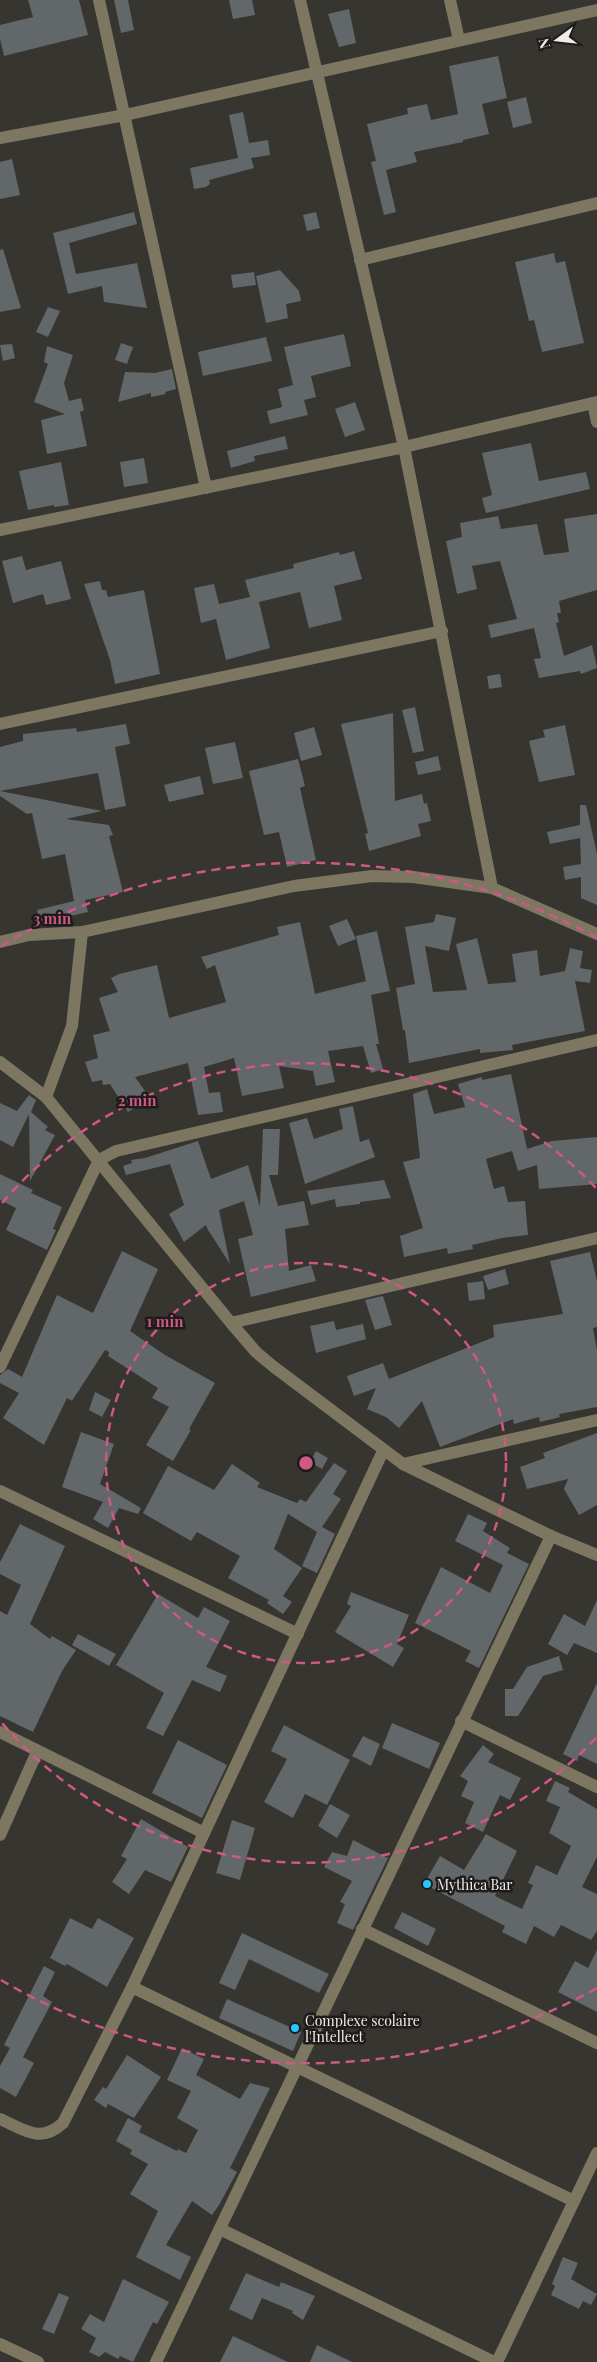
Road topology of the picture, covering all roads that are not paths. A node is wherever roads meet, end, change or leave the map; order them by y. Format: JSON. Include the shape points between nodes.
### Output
{"nodes":[{"id":1,"x":99,"y":0,"type":"edge"},
{"id":2,"x":300,"y":0,"type":"edge"},
{"id":3,"x":450,"y":0,"type":"edge"},
{"id":4,"x":597,"y":10,"type":"edge"},
{"id":5,"x":460,"y":40,"type":"junction"},
{"id":6,"x":316,"y":73,"type":"junction"},
{"id":7,"x":125,"y":115,"type":"junction"},
{"id":8,"x":0,"y":138,"type":"edge"},
{"id":9,"x":597,"y":203,"type":"edge"},
{"id":10,"x":360,"y":260,"type":"junction"},
{"id":11,"x":595,"y":403,"type":"edge"},
{"id":12,"x":597,"y":422,"type":"edge"},
{"id":13,"x":404,"y":448,"type":"junction"},
{"id":14,"x":206,"y":488,"type":"junction"},
{"id":15,"x":0,"y":530,"type":"edge"},
{"id":16,"x":442,"y":631,"type":"junction"},
{"id":17,"x":0,"y":724,"type":"edge"},
{"id":18,"x":492,"y":888,"type":"junction"},
{"id":19,"x":82,"y":932,"type":"junction"},
{"id":20,"x":597,"y":934,"type":"edge"},
{"id":21,"x":0,"y":942,"type":"edge"},
{"id":22,"x":597,"y":1040,"type":"edge"},
{"id":23,"x":0,"y":1062,"type":"edge"},
{"id":24,"x":46,"y":1097,"type":"junction"},
{"id":25,"x":100,"y":1160,"type":"junction"},
{"id":26,"x":597,"y":1238,"type":"edge"},
{"id":27,"x":231,"y":1323,"type":"junction"},
{"id":28,"x":0,"y":1367,"type":"edge"},
{"id":29,"x":597,"y":1420,"type":"edge"},
{"id":30,"x":384,"y":1451,"type":"junction"},
{"id":31,"x":403,"y":1464,"type":"junction"},
{"id":32,"x":0,"y":1491,"type":"edge"},
{"id":33,"x":552,"y":1536,"type":"junction"},
{"id":34,"x":597,"y":1556,"type":"edge"},
{"id":35,"x":298,"y":1634,"type":"junction"},
{"id":36,"x":461,"y":1722,"type":"junction"},
{"id":37,"x":0,"y":1732,"type":"edge"},
{"id":38,"x":37,"y":1752,"type":"junction"},
{"id":39,"x":597,"y":1787,"type":"edge"},
{"id":40,"x":204,"y":1833,"type":"junction"},
{"id":41,"x":0,"y":1835,"type":"edge"},
{"id":42,"x":362,"y":1929,"type":"junction"},
{"id":43,"x":132,"y":1987,"type":"junction"},
{"id":44,"x":597,"y":2043,"type":"edge"},
{"id":45,"x":297,"y":2067,"type":"junction"},
{"id":46,"x":0,"y":2119,"type":"edge"},
{"id":47,"x":597,"y":2153,"type":"edge"},
{"id":48,"x":574,"y":2201,"type":"junction"},
{"id":49,"x":220,"y":2229,"type":"junction"},
{"id":50,"x":0,"y":2344,"type":"edge"},
{"id":51,"x":38,"y":2362,"type":"edge"},
{"id":52,"x":156,"y":2362,"type":"edge"},
{"id":53,"x":496,"y":2362,"type":"edge"}],
"edges":[{"from":1,"to":7,"type":"street"},
{"from":2,"to":6,"type":"street"},
{"from":3,"to":5,"type":"street"},
{"from":4,"to":5,"type":"street"},
{"from":5,"to":6,"type":"street"},
{"from":6,"to":7,"type":"street"},
{"from":6,"to":10,"type":"street"},
{"from":7,"to":8,"type":"street"},
{"from":7,"to":14,"type":"street"},
{"from":9,"to":10,"type":"street"},
{"from":10,"to":13,"type":"street"},
{"from":11,"to":12,"type":"street"},
{"from":11,"to":13,"type":"street"},
{"from":13,"to":14,"type":"street"},
{"from":13,"to":16,"type":"street"},
{"from":14,"to":15,"type":"street"},
{"from":16,"to":17,"type":"street"},
{"from":16,"to":18,"type":"street"},
{"from":18,"to":19,"type":"street","via":[[414,877],[337,878]]},
{"from":18,"to":20,"type":"street"},
{"from":19,"to":21,"type":"street","via":[[29,935]]},
{"from":19,"to":24,"type":"street","via":[[72,1026]]},
{"from":22,"to":25,"type":"street","via":[[116,1151]]},
{"from":23,"to":24,"type":"street"},
{"from":24,"to":25,"type":"street"},
{"from":25,"to":27,"type":"street"},
{"from":25,"to":28,"type":"street"},
{"from":26,"to":27,"type":"street"},
{"from":27,"to":30,"type":"street","via":[[256,1352]]},
{"from":29,"to":31,"type":"street"},
{"from":30,"to":31,"type":"street"},
{"from":30,"to":35,"type":"street"},
{"from":31,"to":33,"type":"street"},
{"from":32,"to":35,"type":"street"},
{"from":33,"to":34,"type":"street"},
{"from":33,"to":36,"type":"street"},
{"from":35,"to":40,"type":"street"},
{"from":36,"to":39,"type":"street"},
{"from":36,"to":42,"type":"street"},
{"from":37,"to":38,"type":"street"},
{"from":38,"to":40,"type":"street"},
{"from":38,"to":41,"type":"street"},
{"from":40,"to":43,"type":"street"},
{"from":42,"to":44,"type":"street"},
{"from":42,"to":45,"type":"street"},
{"from":43,"to":45,"type":"street"},
{"from":43,"to":46,"type":"street","via":[[63,2123],[52,2133],[35,2134]]},
{"from":45,"to":48,"type":"street"},
{"from":45,"to":49,"type":"street"},
{"from":47,"to":48,"type":"street"},
{"from":48,"to":53,"type":"street"},
{"from":49,"to":52,"type":"street"},
{"from":49,"to":53,"type":"street"},
{"from":50,"to":51,"type":"street"}]}
